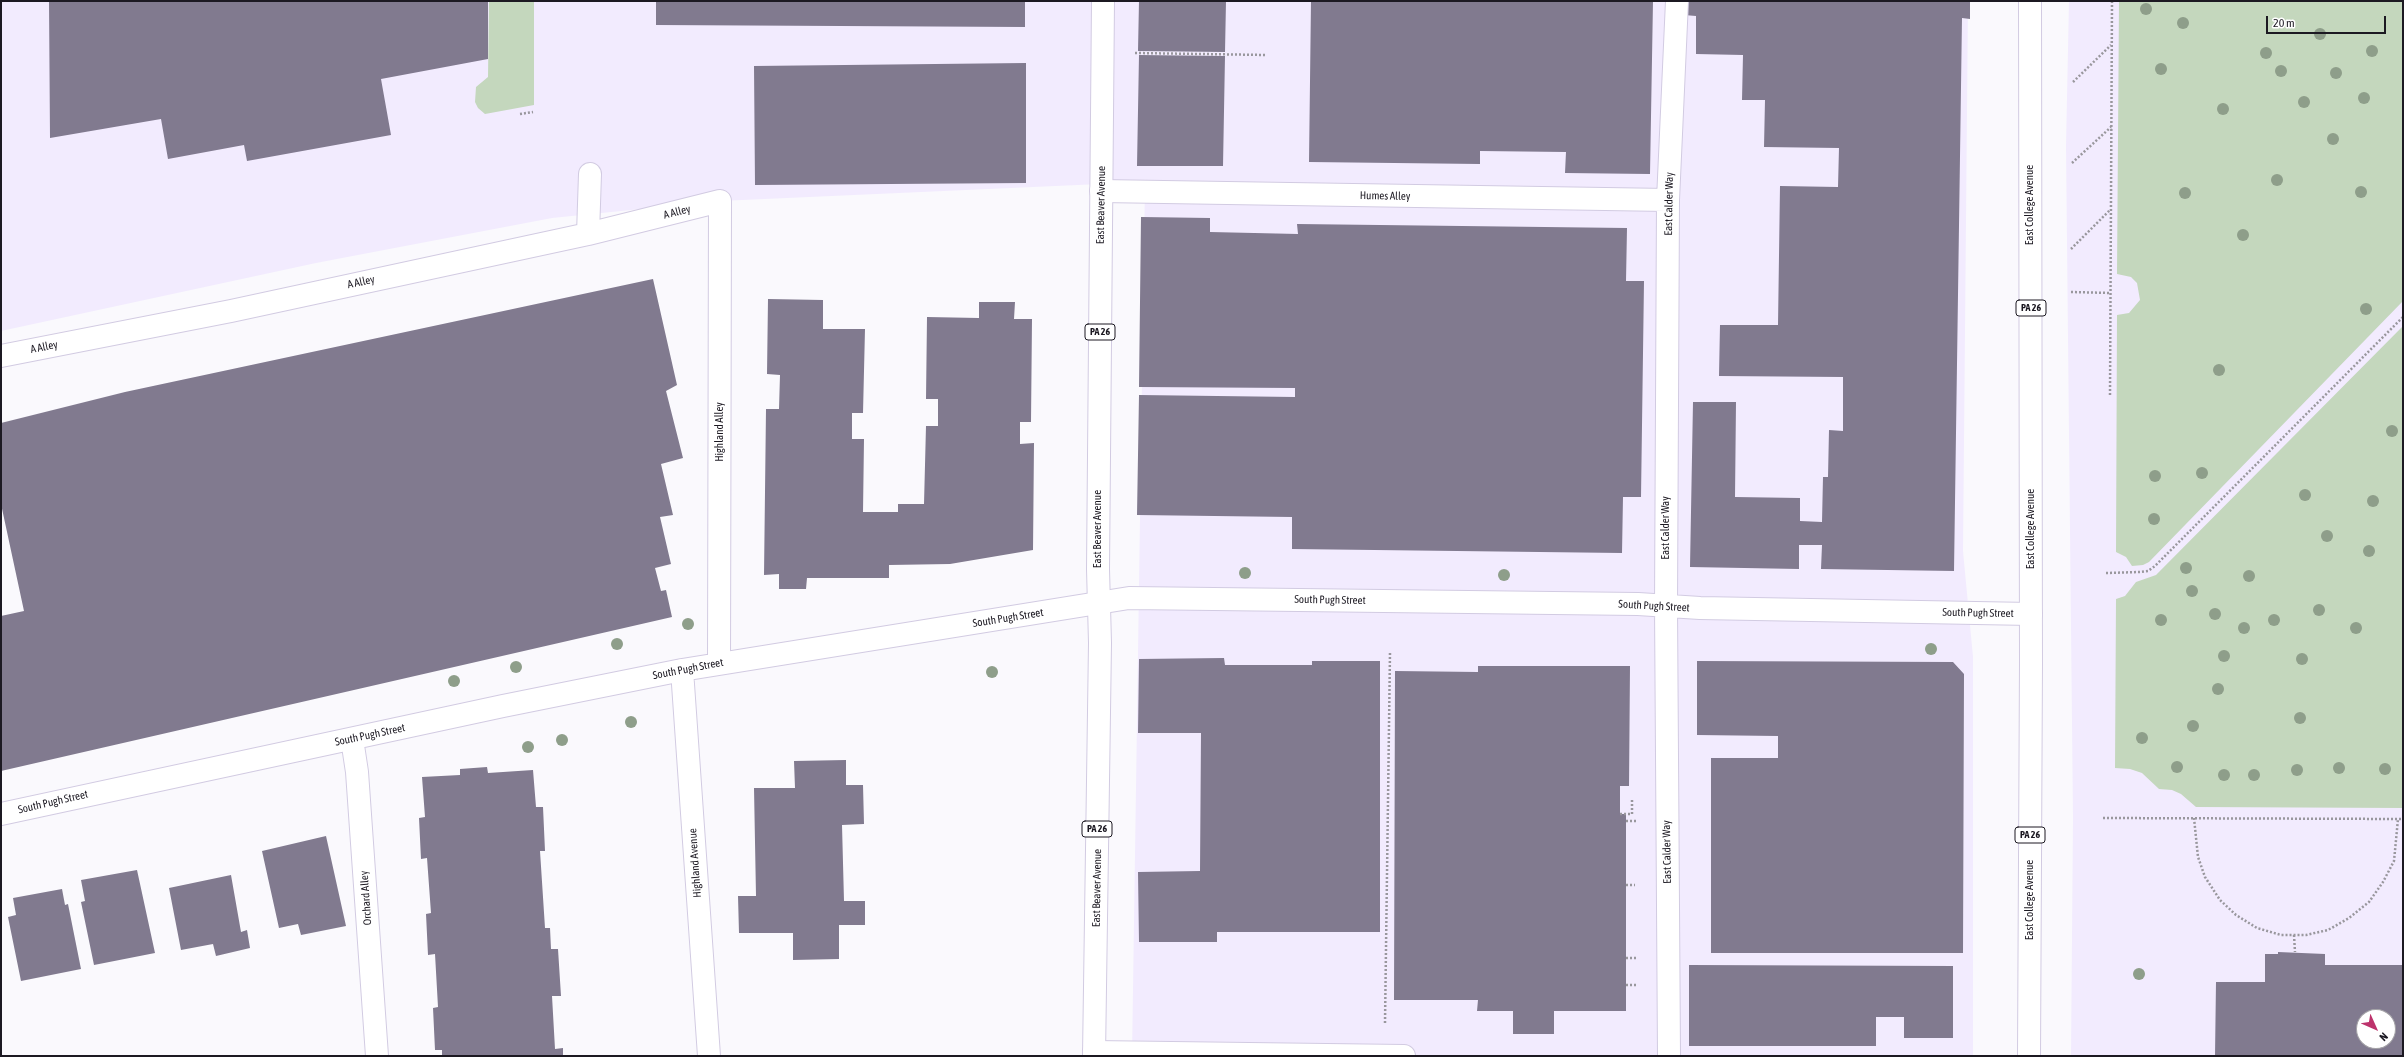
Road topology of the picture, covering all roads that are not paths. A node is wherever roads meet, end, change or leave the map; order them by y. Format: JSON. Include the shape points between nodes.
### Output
{"nodes":[{"id":1,"x":1103,"y":1,"type":"edge"},
{"id":2,"x":1677,"y":1,"type":"edge"},
{"id":3,"x":2030,"y":1,"type":"edge"},
{"id":4,"x":590,"y":174,"type":"dead end"},
{"id":5,"x":1101,"y":191,"type":"junction"},
{"id":6,"x":1668,"y":200,"type":"junction"},
{"id":7,"x":720,"y":201,"type":"joint"},
{"id":8,"x":588,"y":234,"type":"junction"},
{"id":9,"x":1,"y":356,"type":"edge"},
{"id":10,"x":1099,"y":602,"type":"junction"},
{"id":11,"x":1666,"y":606,"type":"junction"},
{"id":12,"x":2031,"y":614,"type":"junction"},
{"id":13,"x":719,"y":663,"type":"junction"},
{"id":14,"x":682,"y":670,"type":"junction"},
{"id":15,"x":352,"y":740,"type":"junction"},
{"id":16,"x":1,"y":814,"type":"edge"},
{"id":17,"x":1094,"y":1054,"type":"edge"},
{"id":18,"x":377,"y":1056,"type":"edge"},
{"id":19,"x":709,"y":1056,"type":"edge"},
{"id":20,"x":1385,"y":1056,"type":"edge"},
{"id":21,"x":1404,"y":1056,"type":"edge"},
{"id":22,"x":1669,"y":1056,"type":"edge"},
{"id":23,"x":2029,"y":1056,"type":"edge"}],
"edges":[{"from":1,"to":5,"type":"main road","name":"East Beaver Avenue","number":"PA 26"},
{"from":2,"to":6,"type":"main road","name":"East Calder Way"},
{"from":3,"to":12,"type":"main road","name":"East College Avenue","number":"PA 26"},
{"from":4,"to":8,"type":"main road"},
{"from":5,"to":6,"type":"main road","name":"Humes Alley"},
{"from":5,"to":10,"type":"main road","name":"East Beaver Avenue","number":"PA 26"},
{"from":6,"to":11,"type":"main road","name":"East Calder Way"},
{"from":7,"to":8,"type":"main road","name":"A Alley"},
{"from":7,"to":13,"type":"main road","name":"Highland Alley"},
{"from":8,"to":9,"type":"main road","name":"A Alley","via":[[231,311]]},
{"from":10,"to":11,"type":"main road","name":"South Pugh Street","via":[[1129,598]]},
{"from":10,"to":13,"type":"main road","name":"South Pugh Street"},
{"from":10,"to":17,"type":"main road","name":"East Beaver Avenue","number":"PA 26"},
{"from":11,"to":12,"type":"main road","name":"South Pugh Street"},
{"from":11,"to":22,"type":"main road","name":"East Calder Way"},
{"from":12,"to":23,"type":"main road","name":"East College Avenue","number":"PA 26"},
{"from":13,"to":14,"type":"main road","name":"South Pugh Street"},
{"from":14,"to":15,"type":"main road","name":"South Pugh Street"},
{"from":14,"to":19,"type":"main road","name":"Highland Avenue"},
{"from":15,"to":16,"type":"main road","name":"South Pugh Street"},
{"from":15,"to":18,"type":"main road","name":"Orchard Alley","via":[[357,772]]},
{"from":17,"to":20,"type":"main road"},
{"from":20,"to":21,"type":"main road"}]}
